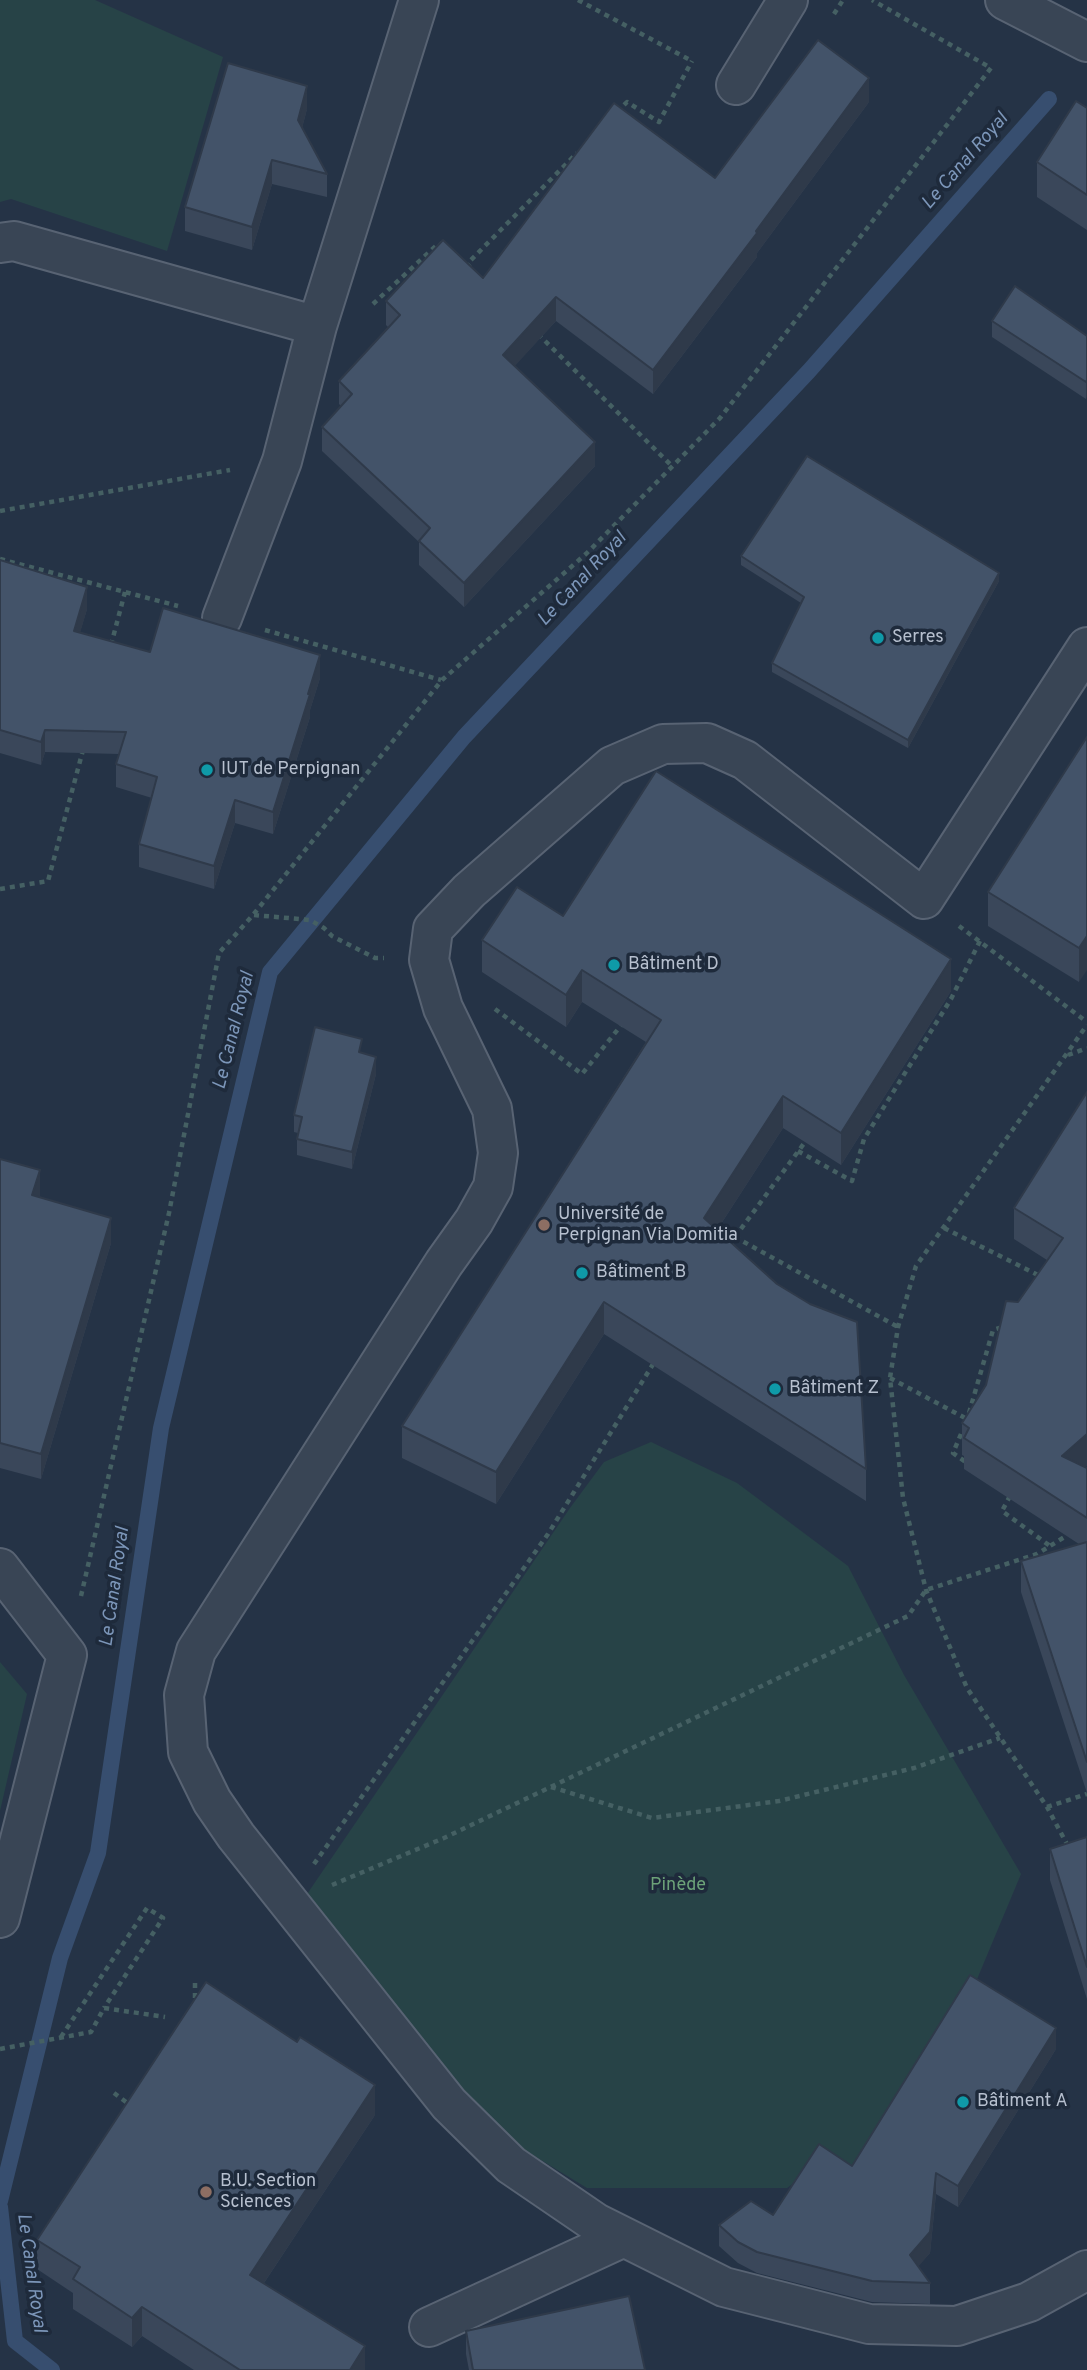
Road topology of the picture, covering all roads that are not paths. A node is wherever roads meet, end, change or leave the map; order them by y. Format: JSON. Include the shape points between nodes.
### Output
{"nodes":[{"id":1,"x":419,"y":0,"type":"edge"},
{"id":2,"x":788,"y":0,"type":"edge"},
{"id":3,"x":1005,"y":0,"type":"edge"},
{"id":4,"x":1087,"y":42,"type":"edge"},
{"id":5,"x":736,"y":85,"type":"road end"},
{"id":6,"x":0,"y":243,"type":"edge"},
{"id":7,"x":317,"y":326,"type":"junction"},
{"id":8,"x":222,"y":618,"type":"road end"},
{"id":9,"x":1087,"y":647,"type":"edge"},
{"id":10,"x":0,"y":1568,"type":"edge"},
{"id":11,"x":0,"y":1918,"type":"edge"},
{"id":12,"x":624,"y":2236,"type":"junction"},
{"id":13,"x":1087,"y":2270,"type":"edge"},
{"id":14,"x":429,"y":2327,"type":"dead end"}],
"edges":[{"from":1,"to":7,"type":"street"},
{"from":2,"to":5,"type":"street"},
{"from":3,"to":4,"type":"street"},
{"from":6,"to":7,"type":"street","via":[[15,241]]},
{"from":7,"to":8,"type":"street","via":[[282,461]]},
{"from":9,"to":12,"type":"street","via":[[924,899],[745,760],[707,743],[663,744],[612,766],[469,891],[433,929],[429,960],[443,1008],[492,1109],[498,1153],[493,1187],[196,1651],[184,1695],[188,1752],[236,1836],[458,2113],[511,2165]]},
{"from":10,"to":11,"type":"street","via":[[67,1655]]},
{"from":12,"to":13,"type":"street","via":[[724,2287],[869,2324],[957,2326],[1029,2301]]},
{"from":12,"to":14,"type":"street"}]}
